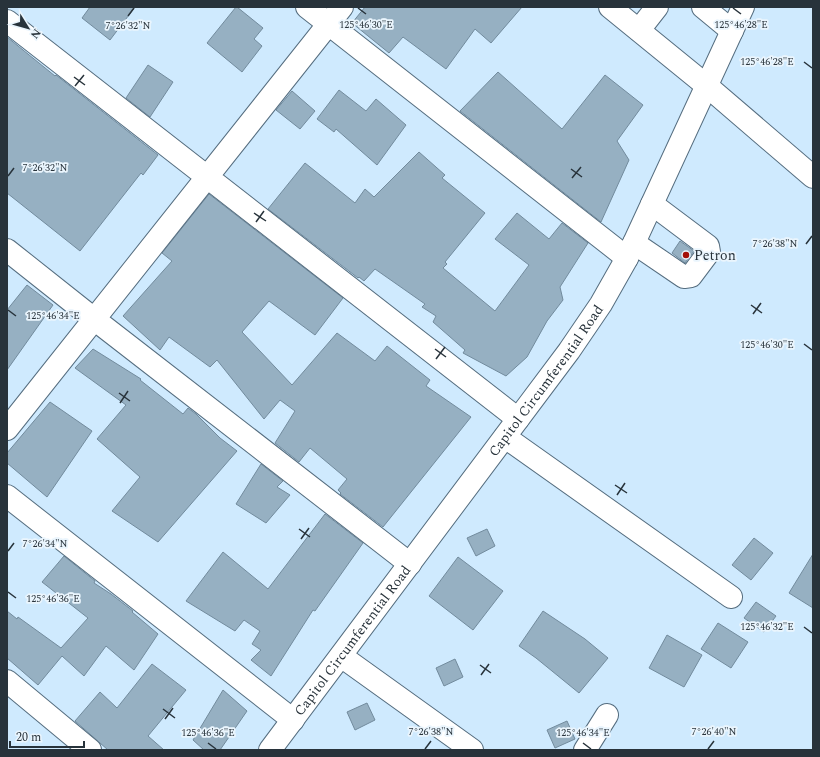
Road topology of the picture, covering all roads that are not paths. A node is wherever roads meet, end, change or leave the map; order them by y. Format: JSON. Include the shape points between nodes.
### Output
{"nodes":[{"id":1,"x":307,"y":7,"type":"edge"},
{"id":2,"x":342,"y":7,"type":"edge"},
{"id":3,"x":610,"y":7,"type":"edge"},
{"id":4,"x":657,"y":7,"type":"edge"},
{"id":5,"x":703,"y":7,"type":"edge"},
{"id":6,"x":743,"y":7,"type":"edge"},
{"id":7,"x":7,"y":21,"type":"edge"},
{"id":8,"x":328,"y":24,"type":"junction"},
{"id":9,"x":638,"y":30,"type":"junction"},
{"id":10,"x":732,"y":31,"type":"junction"},
{"id":11,"x":706,"y":86,"type":"junction"},
{"id":12,"x":208,"y":177,"type":"junction"},
{"id":13,"x":813,"y":177,"type":"edge"},
{"id":14,"x":652,"y":204,"type":"junction"},
{"id":15,"x":7,"y":250,"type":"edge"},
{"id":16,"x":631,"y":250,"type":"junction"},
{"id":17,"x":94,"y":320,"type":"junction"},
{"id":18,"x":518,"y":419,"type":"junction"},
{"id":19,"x":7,"y":429,"type":"edge"},
{"id":20,"x":505,"y":436,"type":"junction"},
{"id":21,"x":7,"y":496,"type":"edge"},
{"id":22,"x":410,"y":564,"type":"junction"},
{"id":23,"x":731,"y":597,"type":"dead end"},
{"id":24,"x":341,"y":656,"type":"junction"},
{"id":25,"x":9,"y":687,"type":"edge"},
{"id":26,"x":607,"y":715,"type":"dead end"},
{"id":27,"x":293,"y":720,"type":"junction"},
{"id":28,"x":90,"y":750,"type":"edge"},
{"id":29,"x":270,"y":750,"type":"edge"},
{"id":30,"x":472,"y":750,"type":"edge"},
{"id":31,"x":585,"y":750,"type":"edge"}],
"edges":[{"from":1,"to":8,"type":"street"},
{"from":2,"to":8,"type":"street"},
{"from":3,"to":9,"type":"street"},
{"from":4,"to":9,"type":"street"},
{"from":5,"to":10,"type":"street"},
{"from":6,"to":10,"type":"street","name":"Capitol Circumferential Road"},
{"from":7,"to":12,"type":"street"},
{"from":8,"to":12,"type":"street"},
{"from":8,"to":16,"type":"street"},
{"from":9,"to":11,"type":"street"},
{"from":10,"to":11,"type":"street","name":"Capitol Circumferential Road"},
{"from":11,"to":13,"type":"street"},
{"from":11,"to":14,"type":"street","name":"Capitol Circumferential Road"},
{"from":12,"to":17,"type":"street"},
{"from":12,"to":18,"type":"street"},
{"from":14,"to":16,"type":"street","name":"Capitol Circumferential Road"},
{"from":14,"to":16,"type":"street","via":[[708,246],[709,252],[691,276],[684,277]]},
{"from":15,"to":17,"type":"street"},
{"from":16,"to":18,"type":"street","name":"Capitol Circumferential Road","via":[[601,304]]},
{"from":17,"to":19,"type":"street"},
{"from":17,"to":22,"type":"street"},
{"from":18,"to":20,"type":"street","name":"Capitol Circumferential Road"},
{"from":20,"to":22,"type":"street","name":"Capitol Circumferential Road"},
{"from":20,"to":23,"type":"street"},
{"from":21,"to":27,"type":"street"},
{"from":22,"to":24,"type":"street","name":"Capitol Circumferential Road"},
{"from":24,"to":27,"type":"street","name":"Capitol Circumferential Road"},
{"from":24,"to":30,"type":"street"},
{"from":25,"to":28,"type":"street"},
{"from":26,"to":31,"type":"street"},
{"from":27,"to":29,"type":"street","name":"Capitol Circumferential Road"}]}
